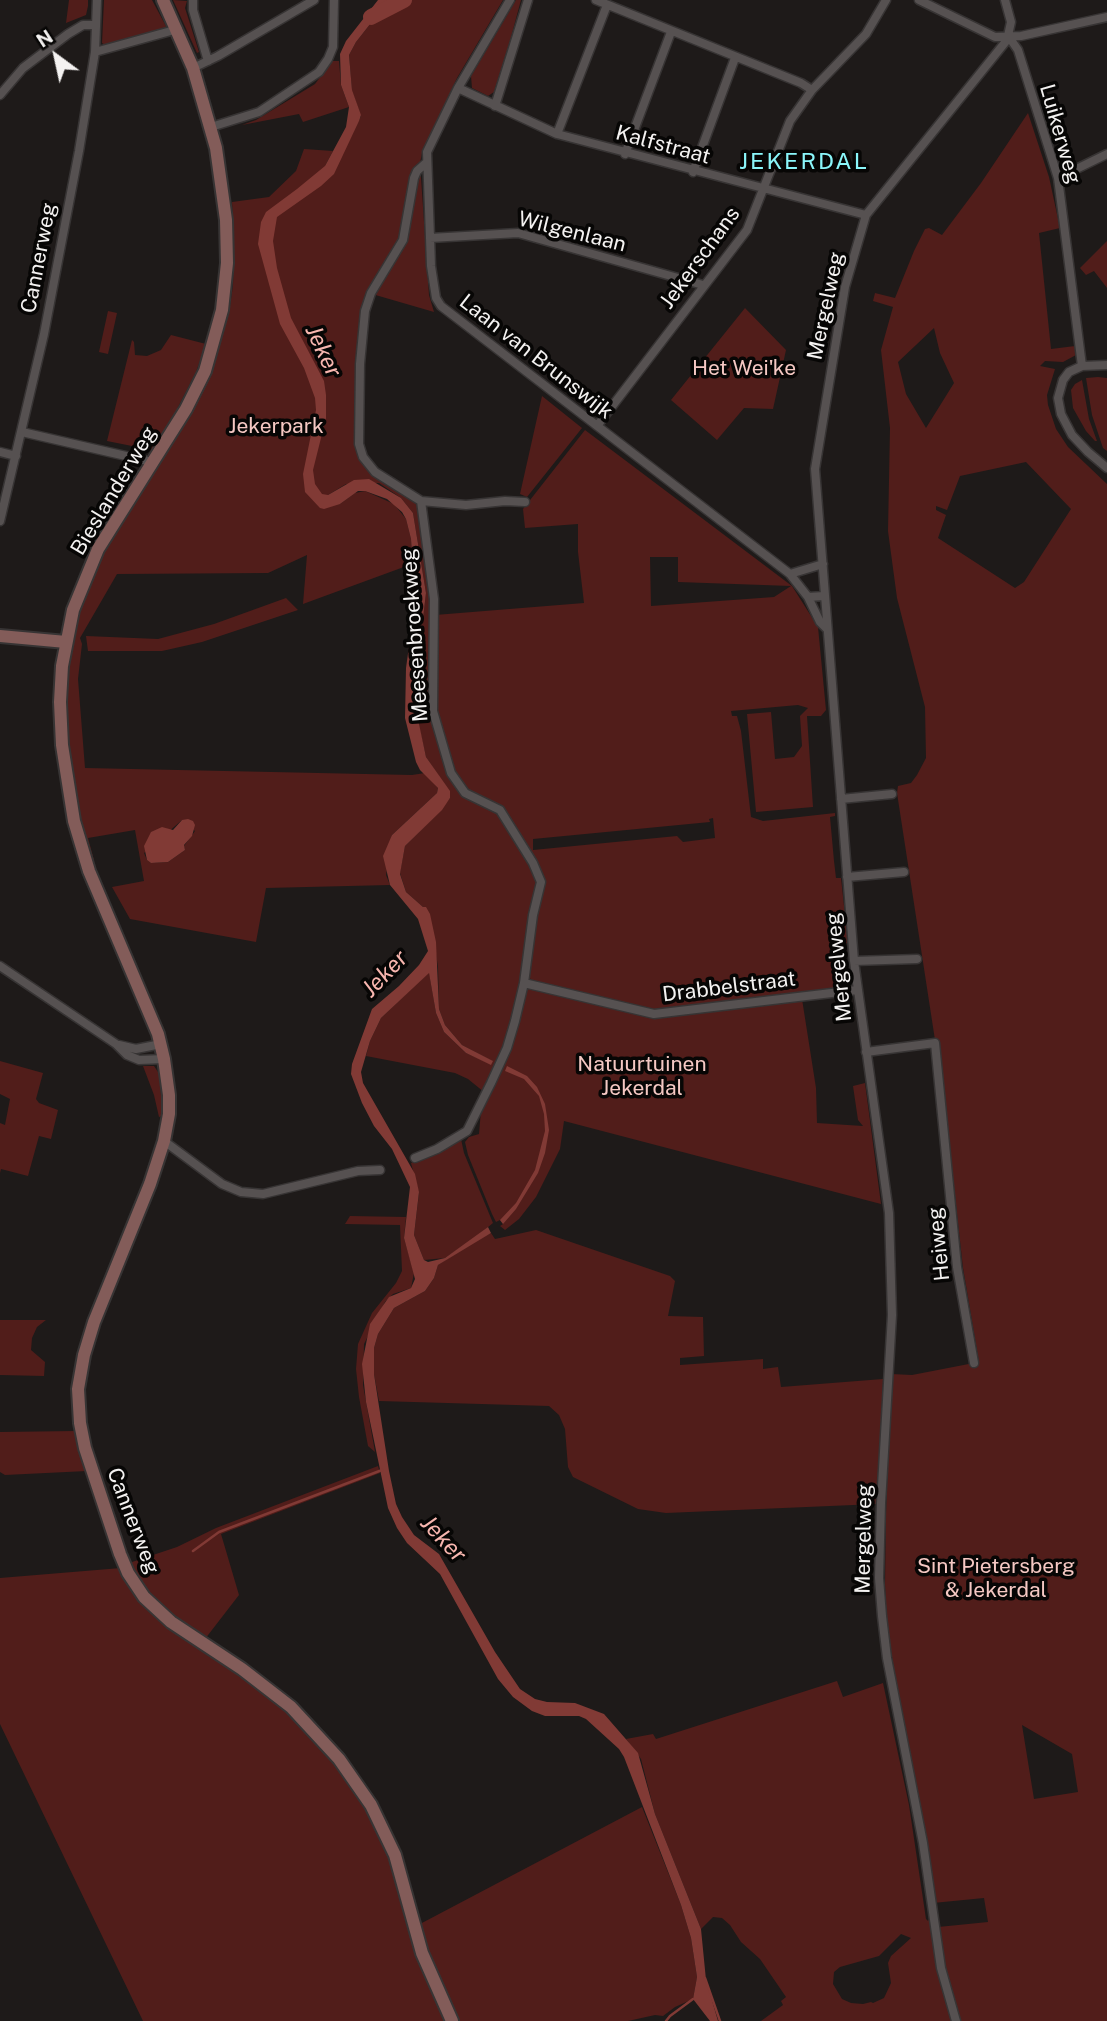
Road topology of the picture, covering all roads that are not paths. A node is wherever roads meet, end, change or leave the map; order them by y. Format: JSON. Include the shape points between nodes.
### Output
{"nodes":[{"id":1,"x":97,"y":0,"type":"edge"},
{"id":2,"x":163,"y":0,"type":"edge"},
{"id":3,"x":193,"y":0,"type":"edge"},
{"id":4,"x":314,"y":0,"type":"edge"},
{"id":5,"x":334,"y":0,"type":"edge"},
{"id":6,"x":510,"y":0,"type":"edge"},
{"id":7,"x":528,"y":0,"type":"edge"},
{"id":8,"x":596,"y":0,"type":"edge"},
{"id":9,"x":886,"y":0,"type":"edge"},
{"id":10,"x":919,"y":0,"type":"edge"},
{"id":11,"x":1005,"y":0,"type":"edge"},
{"id":12,"x":618,"y":4,"type":"edge"},
{"id":13,"x":607,"y":5,"type":"junction"},
{"id":14,"x":1107,"y":17,"type":"edge"},
{"id":15,"x":96,"y":25,"type":"junction"},
{"id":16,"x":178,"y":29,"type":"junction"},
{"id":17,"x":671,"y":32,"type":"junction"},
{"id":18,"x":1009,"y":37,"type":"junction"},
{"id":19,"x":95,"y":52,"type":"junction"},
{"id":20,"x":735,"y":58,"type":"junction"},
{"id":21,"x":208,"y":61,"type":"junction"},
{"id":22,"x":193,"y":68,"type":"junction"},
{"id":23,"x":457,"y":88,"type":"junction"},
{"id":24,"x":1,"y":90,"type":"edge"},
{"id":25,"x":812,"y":90,"type":"junction"},
{"id":26,"x":495,"y":106,"type":"junction"},
{"id":27,"x":211,"y":127,"type":"junction"},
{"id":28,"x":557,"y":134,"type":"junction"},
{"id":29,"x":625,"y":154,"type":"junction"},
{"id":30,"x":1107,"y":155,"type":"edge"},
{"id":31,"x":426,"y":163,"type":"junction"},
{"id":32,"x":693,"y":172,"type":"junction"},
{"id":33,"x":1058,"y":178,"type":"junction"},
{"id":34,"x":762,"y":189,"type":"junction"},
{"id":35,"x":866,"y":215,"type":"junction"},
{"id":36,"x":430,"y":238,"type":"junction"},
{"id":37,"x":703,"y":285,"type":"junction"},
{"id":38,"x":1107,"y":365,"type":"edge"},
{"id":39,"x":1082,"y":366,"type":"junction"},
{"id":40,"x":597,"y":426,"type":"junction"},
{"id":41,"x":22,"y":432,"type":"junction"},
{"id":42,"x":0,"y":452,"type":"edge"},
{"id":43,"x":16,"y":456,"type":"junction"},
{"id":44,"x":152,"y":462,"type":"junction"},
{"id":45,"x":1107,"y":468,"type":"edge"},
{"id":46,"x":421,"y":501,"type":"junction"},
{"id":47,"x":525,"y":502,"type":"dead end"},
{"id":48,"x":0,"y":521,"type":"edge"},
{"id":49,"x":823,"y":564,"type":"junction"},
{"id":50,"x":790,"y":574,"type":"junction"},
{"id":51,"x":824,"y":596,"type":"junction"},
{"id":52,"x":808,"y":597,"type":"junction"},
{"id":53,"x":826,"y":628,"type":"junction"},
{"id":54,"x":0,"y":636,"type":"edge"},
{"id":55,"x":66,"y":642,"type":"junction"},
{"id":56,"x":892,"y":794,"type":"dead end"},
{"id":57,"x":841,"y":799,"type":"junction"},
{"id":58,"x":904,"y":872,"type":"dead end"},
{"id":59,"x":847,"y":877,"type":"junction"},
{"id":60,"x":917,"y":959,"type":"dead end"},
{"id":61,"x":854,"y":961,"type":"junction"},
{"id":62,"x":0,"y":966,"type":"edge"},
{"id":63,"x":524,"y":983,"type":"junction"},
{"id":64,"x":857,"y":990,"type":"junction"},
{"id":65,"x":116,"y":1044,"type":"junction"},
{"id":66,"x":161,"y":1044,"type":"junction"},
{"id":67,"x":866,"y":1052,"type":"junction"},
{"id":68,"x":164,"y":1059,"type":"junction"},
{"id":69,"x":164,"y":1141,"type":"junction"},
{"id":70,"x":415,"y":1158,"type":"dead end"},
{"id":71,"x":380,"y":1170,"type":"dead end"},
{"id":72,"x":974,"y":1363,"type":"dead end"},
{"id":73,"x":452,"y":2021,"type":"edge"},
{"id":74,"x":956,"y":2021,"type":"edge"}],
"edges":[{"from":1,"to":15,"type":"street","name":"Cannerweg"},
{"from":2,"to":16,"type":"main road","name":"Bieslanderweg"},
{"from":3,"to":21,"type":"street"},
{"from":4,"to":21,"type":"street"},
{"from":5,"to":27,"type":"street","via":[[333,47],[315,76],[259,112]]},
{"from":6,"to":23,"type":"street","name":"Laan van Brunswijk"},
{"from":7,"to":26,"type":"street"},
{"from":8,"to":13,"type":"street"},
{"from":9,"to":25,"type":"street","name":"Jekerschans","via":[[866,34]]},
{"from":10,"to":18,"type":"street","via":[[995,37]]},
{"from":11,"to":18,"type":"street","name":"Luikerweg","via":[[1011,22]]},
{"from":12,"to":13,"type":"street"},
{"from":12,"to":17,"type":"street"},
{"from":13,"to":28,"type":"street"},
{"from":14,"to":18,"type":"street"},
{"from":15,"to":19,"type":"street","name":"Cannerweg"},
{"from":15,"to":24,"type":"street","via":[[83,25],[68,34]]},
{"from":16,"to":19,"type":"street"},
{"from":16,"to":22,"type":"main road","name":"Bieslanderweg"},
{"from":17,"to":20,"type":"street"},
{"from":17,"to":29,"type":"street"},
{"from":18,"to":33,"type":"street","name":"Luikerweg","via":[[1018,50]]},
{"from":18,"to":35,"type":"street","name":"Mergelweg"},
{"from":19,"to":41,"type":"street","name":"Cannerweg","via":[[61,251]]},
{"from":20,"to":25,"type":"street"},
{"from":20,"to":32,"type":"street"},
{"from":21,"to":22,"type":"street"},
{"from":22,"to":27,"type":"main road","name":"Bieslanderweg"},
{"from":23,"to":26,"type":"street","name":"Kalfstraat"},
{"from":23,"to":31,"type":"street","name":"Laan van Brunswijk"},
{"from":25,"to":34,"type":"street","name":"Jekerschans","via":[[782,136]]},
{"from":26,"to":28,"type":"street","name":"Kalfstraat"},
{"from":27,"to":44,"type":"main road","name":"Bieslanderweg","via":[[226,220],[222,310],[196,391]]},
{"from":28,"to":29,"type":"street","name":"Kalfstraat"},
{"from":29,"to":32,"type":"street","name":"Kalfstraat"},
{"from":30,"to":33,"type":"street"},
{"from":31,"to":36,"type":"street","name":"Laan van Brunswijk"},
{"from":31,"to":46,"type":"street","via":[[414,178],[403,240],[367,304],[357,431],[361,453],[372,469]]},
{"from":32,"to":34,"type":"street","name":"Kalfstraat"},
{"from":33,"to":39,"type":"street","name":"Luikerweg"},
{"from":34,"to":35,"type":"street","name":"Kalfstraat"},
{"from":34,"to":37,"type":"street","name":"Jekerschans","via":[[747,230]]},
{"from":35,"to":49,"type":"street","name":"Mergelweg","via":[[845,287],[816,458]]},
{"from":36,"to":37,"type":"street","name":"Wilgenlaan","via":[[518,233]]},
{"from":36,"to":40,"type":"street","name":"Laan van Brunswijk","via":[[433,286],[439,303]]},
{"from":37,"to":40,"type":"street","name":"Jekerschans"},
{"from":38,"to":39,"type":"street"},
{"from":39,"to":45,"type":"street","via":[[1063,380],[1059,408],[1072,435]]},
{"from":40,"to":50,"type":"street","name":"Laan van Brunswijk"},
{"from":41,"to":43,"type":"street","name":"Cannerweg"},
{"from":41,"to":44,"type":"street"},
{"from":42,"to":43,"type":"street"},
{"from":43,"to":48,"type":"street","name":"Cannerweg"},
{"from":44,"to":55,"type":"main road","name":"Bieslanderweg","via":[[97,549],[77,597]]},
{"from":46,"to":47,"type":"street","via":[[466,505]]},
{"from":46,"to":63,"type":"street","name":"Meesenbroekweg","via":[[434,599],[433,711],[451,773],[465,793],[500,810],[541,879]]},
{"from":49,"to":50,"type":"street"},
{"from":49,"to":51,"type":"street","name":"Mergelweg"},
{"from":50,"to":52,"type":"street","name":"Laan van Brunswijk"},
{"from":51,"to":52,"type":"street"},
{"from":51,"to":53,"type":"street","name":"Mergelweg"},
{"from":52,"to":53,"type":"street","name":"Laan van Brunswijk"},
{"from":53,"to":57,"type":"street","name":"Mergelweg"},
{"from":54,"to":55,"type":"main road"},
{"from":55,"to":66,"type":"main road","name":"Bieslanderweg","via":[[61,730],[74,821],[89,871]]},
{"from":56,"to":57,"type":"street"},
{"from":57,"to":59,"type":"street","name":"Mergelweg"},
{"from":58,"to":59,"type":"street"},
{"from":59,"to":61,"type":"street","name":"Mergelweg"},
{"from":60,"to":61,"type":"street"},
{"from":61,"to":64,"type":"street","name":"Mergelweg"},
{"from":62,"to":65,"type":"street"},
{"from":63,"to":64,"type":"street","name":"Drabbelstraat","via":[[654,1014]]},
{"from":63,"to":70,"type":"street","name":"Meesenbroekweg","via":[[507,1048],[470,1128]]},
{"from":64,"to":67,"type":"street","name":"Mergelweg"},
{"from":65,"to":66,"type":"street","via":[[136,1049]]},
{"from":65,"to":68,"type":"street","via":[[139,1060]]},
{"from":66,"to":68,"type":"main road","name":"Cannerweg"},
{"from":67,"to":72,"type":"street","name":"Heiweg","via":[[934,1042],[947,1123],[957,1268]]},
{"from":67,"to":74,"type":"street","name":"Mergelweg","via":[[888,1205],[891,1266],[879,1578],[882,1616],[941,1968]]},
{"from":68,"to":69,"type":"main road","name":"Cannerweg","via":[[169,1114]]},
{"from":69,"to":71,"type":"street","via":[[222,1184],[241,1192],[263,1194]]},
{"from":69,"to":73,"type":"main road","name":"Cannerweg","via":[[84,1355],[79,1410],[91,1466],[124,1563],[148,1603],[291,1707],[358,1785],[395,1855],[422,1953]]}]}
